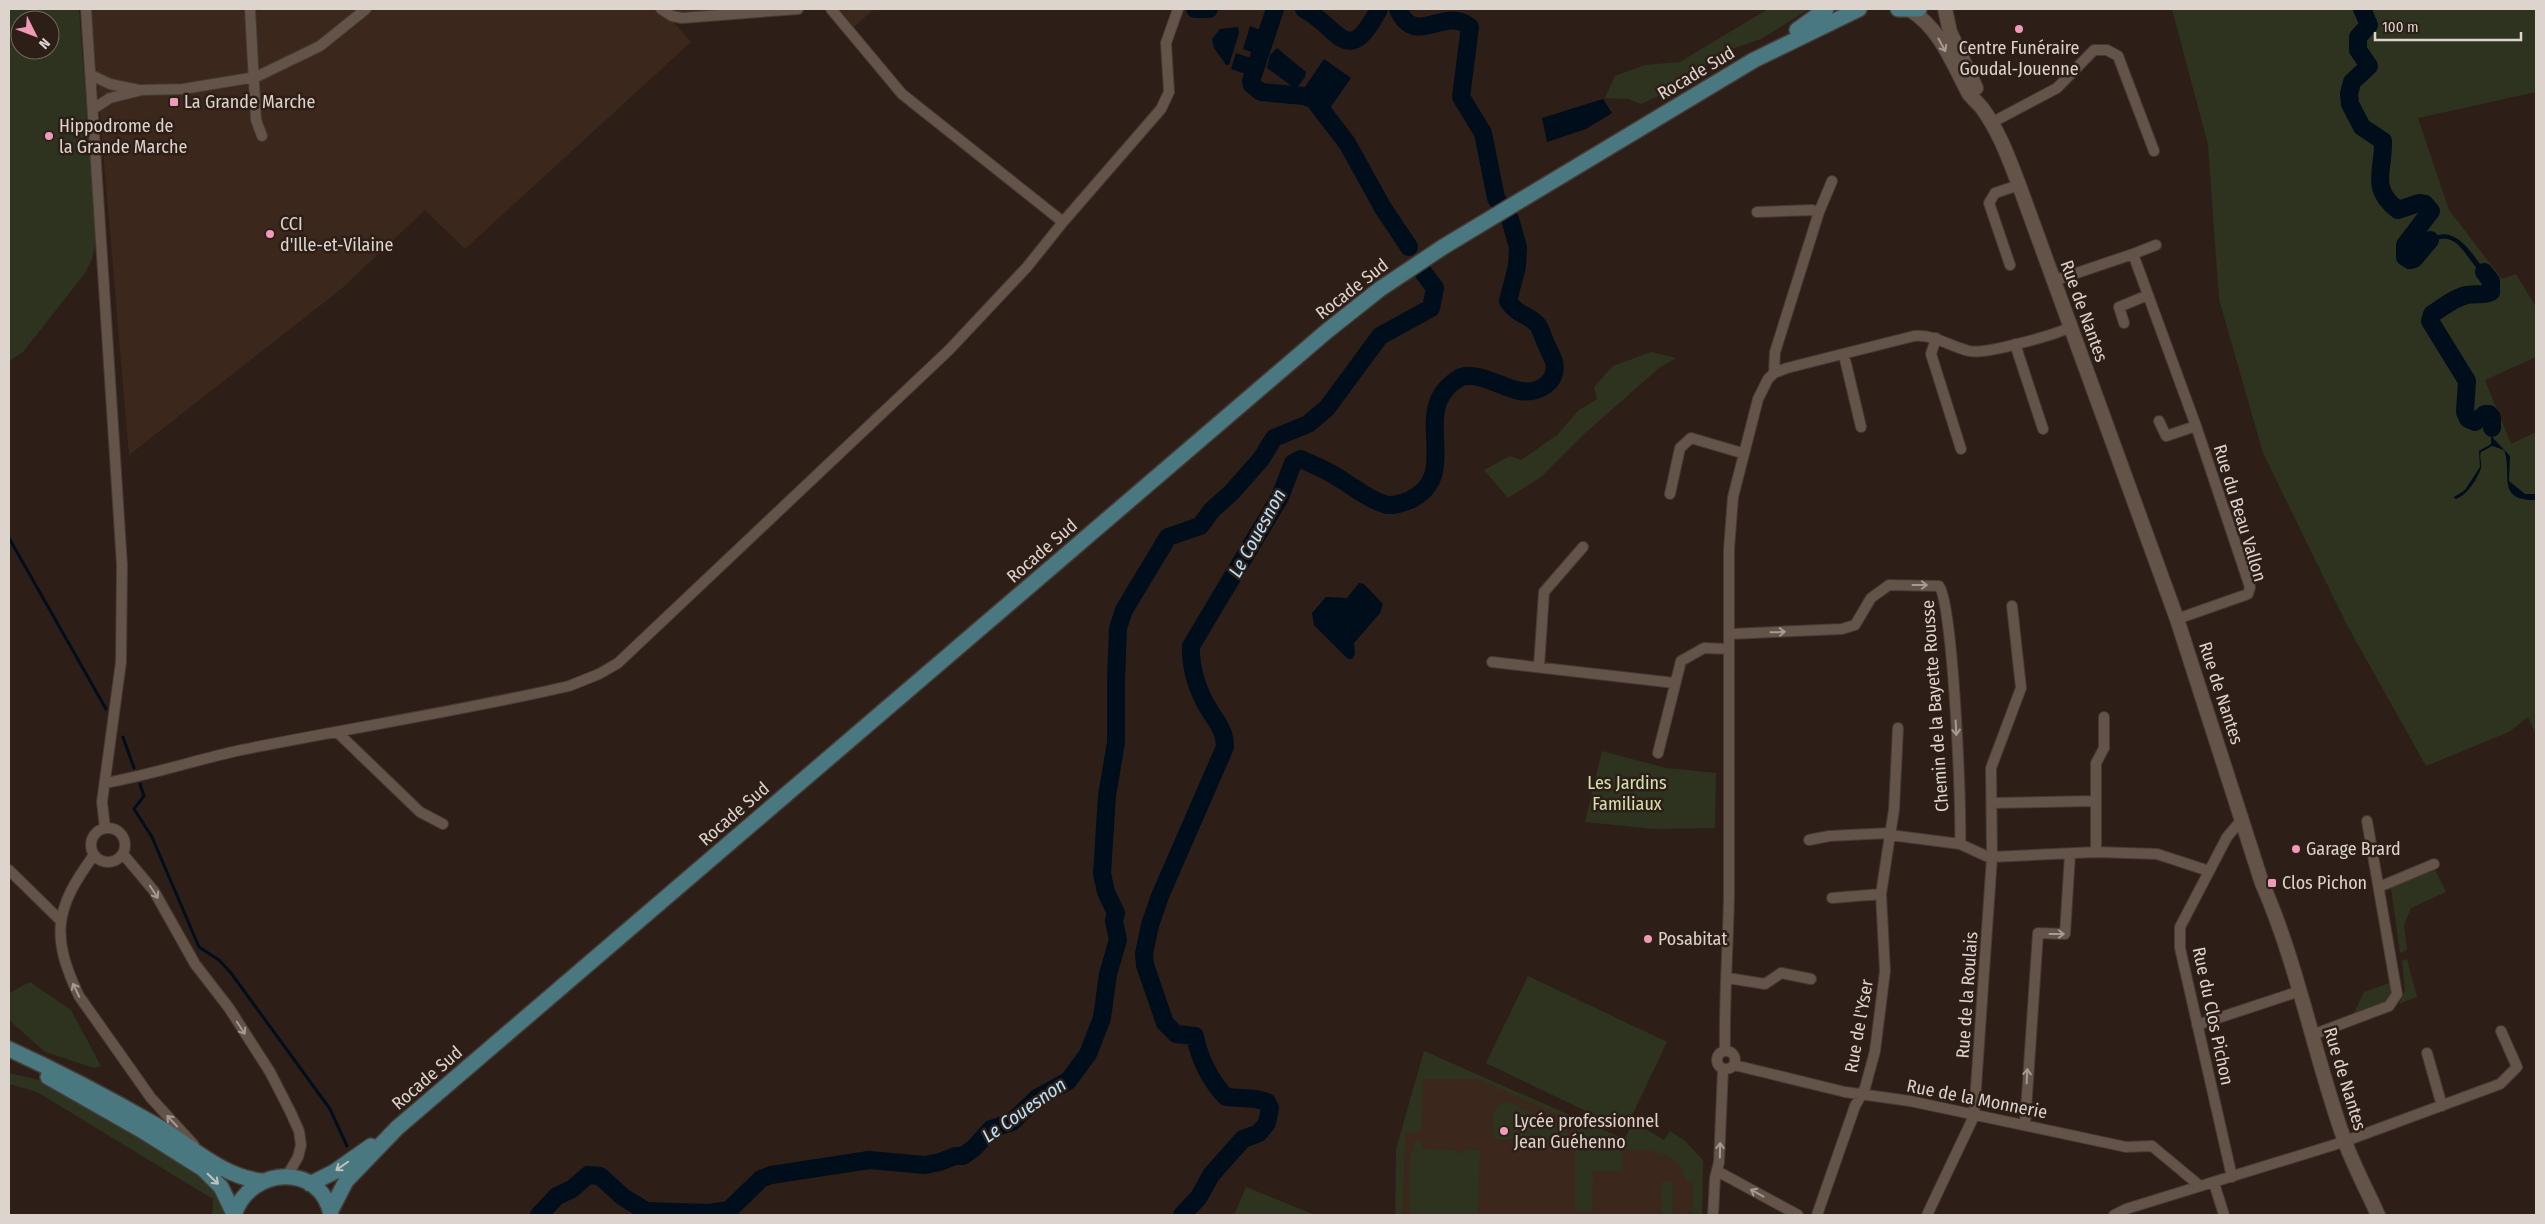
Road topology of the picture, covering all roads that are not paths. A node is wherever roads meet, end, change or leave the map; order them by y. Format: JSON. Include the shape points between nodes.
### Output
{"nodes":[{"id":1,"x":86,"y":9,"type":"edge"},
{"id":2,"x":250,"y":9,"type":"edge"},
{"id":3,"x":366,"y":9,"type":"edge"},
{"id":4,"x":661,"y":9,"type":"edge"},
{"id":5,"x":798,"y":9,"type":"edge"},
{"id":6,"x":831,"y":9,"type":"edge"},
{"id":7,"x":1826,"y":9,"type":"edge"},
{"id":8,"x":1859,"y":9,"type":"edge"},
{"id":9,"x":1909,"y":9,"type":"edge"},
{"id":10,"x":1945,"y":9,"type":"edge"},
{"id":11,"x":1178,"y":12,"type":"edge"},
{"id":12,"x":1754,"y":60,"type":"junction"},
{"id":13,"x":90,"y":74,"type":"junction"},
{"id":14,"x":256,"y":77,"type":"junction"},
{"id":15,"x":142,"y":90,"type":"junction"},
{"id":16,"x":1982,"y":108,"type":"junction"},
{"id":17,"x":93,"y":109,"type":"junction"},
{"id":18,"x":1991,"y":123,"type":"junction"},
{"id":19,"x":262,"y":136,"type":"dead end"},
{"id":20,"x":2154,"y":151,"type":"dead end"},
{"id":21,"x":1832,"y":181,"type":"dead end"},
{"id":22,"x":2019,"y":185,"type":"junction"},
{"id":23,"x":1757,"y":212,"type":"dead end"},
{"id":24,"x":1819,"y":212,"type":"junction"},
{"id":25,"x":1063,"y":222,"type":"junction"},
{"id":26,"x":2156,"y":245,"type":"dead end"},
{"id":27,"x":2134,"y":254,"type":"junction"},
{"id":28,"x":2010,"y":265,"type":"dead end"},
{"id":29,"x":2053,"y":281,"type":"junction"},
{"id":30,"x":2148,"y":295,"type":"junction"},
{"id":31,"x":2124,"y":323,"type":"dead end"},
{"id":32,"x":2069,"y":328,"type":"junction"},
{"id":33,"x":1936,"y":338,"type":"junction"},
{"id":34,"x":2015,"y":344,"type":"junction"},
{"id":35,"x":1844,"y":355,"type":"junction"},
{"id":36,"x":1774,"y":373,"type":"junction"},
{"id":37,"x":2159,"y":421,"type":"dead end"},
{"id":38,"x":2196,"y":426,"type":"junction"},
{"id":39,"x":1861,"y":427,"type":"dead end"},
{"id":40,"x":2043,"y":428,"type":"dead end"},
{"id":41,"x":1961,"y":449,"type":"dead end"},
{"id":42,"x":1742,"y":454,"type":"junction"},
{"id":43,"x":1670,"y":494,"type":"dead end"},
{"id":44,"x":1583,"y":547,"type":"dead end"},
{"id":45,"x":2012,"y":606,"type":"dead end"},
{"id":46,"x":2177,"y":619,"type":"junction"},
{"id":47,"x":1730,"y":634,"type":"junction"},
{"id":48,"x":1729,"y":650,"type":"junction"},
{"id":49,"x":1492,"y":662,"type":"dead end"},
{"id":50,"x":1539,"y":666,"type":"junction"},
{"id":51,"x":1675,"y":683,"type":"junction"},
{"id":52,"x":2104,"y":716,"type":"dead end"},
{"id":53,"x":1898,"y":728,"type":"dead end"},
{"id":54,"x":338,"y":733,"type":"junction"},
{"id":55,"x":1658,"y":753,"type":"dead end"},
{"id":56,"x":105,"y":783,"type":"junction"},
{"id":57,"x":2094,"y":801,"type":"junction"},
{"id":58,"x":1992,"y":803,"type":"junction"},
{"id":59,"x":2243,"y":818,"type":"junction"},
{"id":60,"x":2367,"y":821,"type":"dead end"},
{"id":61,"x":443,"y":824,"type":"dead end"},
{"id":62,"x":104,"y":828,"type":"junction"},
{"id":63,"x":1890,"y":834,"type":"junction"},
{"id":64,"x":1809,"y":840,"type":"dead end"},
{"id":65,"x":1960,"y":844,"type":"junction"},
{"id":66,"x":2096,"y":852,"type":"junction"},
{"id":67,"x":123,"y":854,"type":"junction"},
{"id":68,"x":2070,"y":854,"type":"junction"},
{"id":69,"x":94,"y":855,"type":"junction"},
{"id":70,"x":1992,"y":857,"type":"junction"},
{"id":71,"x":2434,"y":864,"type":"dead end"},
{"id":72,"x":9,"y":870,"type":"edge"},
{"id":73,"x":2210,"y":871,"type":"junction"},
{"id":74,"x":2378,"y":887,"type":"junction"},
{"id":75,"x":1881,"y":894,"type":"junction"},
{"id":76,"x":1832,"y":898,"type":"dead end"},
{"id":77,"x":60,"y":920,"type":"junction"},
{"id":78,"x":1728,"y":978,"type":"junction"},
{"id":79,"x":1811,"y":979,"type":"dead end"},
{"id":80,"x":2300,"y":991,"type":"junction"},
{"id":81,"x":2197,"y":1025,"type":"junction"},
{"id":82,"x":2501,"y":1031,"type":"dead end"},
{"id":83,"x":2312,"y":1035,"type":"junction"},
{"id":84,"x":9,"y":1050,"type":"edge"},
{"id":85,"x":1725,"y":1051,"type":"junction"},
{"id":86,"x":2427,"y":1053,"type":"dead end"},
{"id":87,"x":1734,"y":1065,"type":"junction"},
{"id":88,"x":1724,"y":1069,"type":"junction"},
{"id":89,"x":1862,"y":1094,"type":"junction"},
{"id":90,"x":2442,"y":1106,"type":"junction"},
{"id":91,"x":1974,"y":1116,"type":"junction"},
{"id":92,"x":2024,"y":1125,"type":"junction"},
{"id":93,"x":396,"y":1128,"type":"junction"},
{"id":94,"x":2344,"y":1141,"type":"junction"},
{"id":95,"x":205,"y":1157,"type":"junction"},
{"id":96,"x":1717,"y":1171,"type":"junction"},
{"id":97,"x":287,"y":1176,"type":"junction"},
{"id":98,"x":2232,"y":1177,"type":"junction"},
{"id":99,"x":261,"y":1181,"type":"junction"},
{"id":100,"x":2214,"y":1183,"type":"junction"},
{"id":101,"x":310,"y":1184,"type":"junction"},
{"id":102,"x":2200,"y":1186,"type":"junction"},
{"id":103,"x":331,"y":1213,"type":"edge"},
{"id":104,"x":234,"y":1214,"type":"edge"},
{"id":105,"x":1713,"y":1215,"type":"edge"},
{"id":106,"x":1798,"y":1215,"type":"edge"},
{"id":107,"x":1817,"y":1215,"type":"edge"},
{"id":108,"x":1927,"y":1215,"type":"edge"},
{"id":109,"x":2114,"y":1215,"type":"edge"},
{"id":110,"x":2224,"y":1215,"type":"edge"},
{"id":111,"x":2378,"y":1215,"type":"edge"}],
"edges":[{"from":1,"to":13,"type":"street"},
{"from":2,"to":14,"type":"street"},
{"from":3,"to":14,"type":"street","via":[[320,46]]},
{"from":4,"to":5,"type":"street","via":[[682,18]]},
{"from":6,"to":25,"type":"street","via":[[902,94]]},
{"from":7,"to":12,"type":"main road","name":"Rocade Sud"},
{"from":8,"to":12,"type":"main road","name":"Rocade Sud"},
{"from":9,"to":16,"type":"main road","name":"Rue de Nantes","one_way":true,"via":[[1930,25],[1972,98]]},
{"from":10,"to":16,"type":"main road","name":"Rue de Nantes","via":[[1950,32],[1981,98]]},
{"from":11,"to":25,"type":"street","via":[[1166,43],[1169,92],[1161,109]]},
{"from":12,"to":93,"type":"main road","name":"Rocade Sud","via":[[1515,203],[1380,289]]},
{"from":13,"to":15,"type":"street","via":[[110,84]]},
{"from":13,"to":17,"type":"street"},
{"from":14,"to":15,"type":"street","via":[[183,89]]},
{"from":14,"to":19,"type":"street","via":[[256,120]]},
{"from":15,"to":17,"type":"street","via":[[110,98]]},
{"from":16,"to":18,"type":"main road","name":"Rue de Nantes"},
{"from":17,"to":56,"type":"street","via":[[122,565],[121,662]]},
{"from":18,"to":20,"type":"street","via":[[2058,88],[2094,50],[2107,50],[2118,56]]},
{"from":18,"to":22,"type":"main road","name":"Rue de Nantes"},
{"from":21,"to":24,"type":"street"},
{"from":22,"to":28,"type":"street","via":[[1995,194],[1989,203]]},
{"from":22,"to":29,"type":"main road","name":"Rue de Nantes"},
{"from":23,"to":24,"type":"street"},
{"from":24,"to":36,"type":"street","via":[[1775,352]]},
{"from":25,"to":54,"type":"street","via":[[1027,267],[949,350],[618,663],[569,686]]},
{"from":26,"to":27,"type":"street"},
{"from":27,"to":29,"type":"street"},
{"from":27,"to":30,"type":"street","name":"Rue du Beau Vallon"},
{"from":29,"to":32,"type":"main road","name":"Rue de Nantes"},
{"from":30,"to":31,"type":"street","via":[[2119,307]]},
{"from":30,"to":38,"type":"street","name":"Rue du Beau Vallon"},
{"from":32,"to":34,"type":"street"},
{"from":32,"to":46,"type":"main road","name":"Rue de Nantes"},
{"from":33,"to":34,"type":"street","via":[[1971,352]]},
{"from":33,"to":35,"type":"street","via":[[1914,336]]},
{"from":33,"to":41,"type":"street","via":[[1931,354]]},
{"from":34,"to":40,"type":"street"},
{"from":35,"to":36,"type":"street"},
{"from":35,"to":39,"type":"street"},
{"from":36,"to":42,"type":"street","via":[[1762,388]]},
{"from":37,"to":38,"type":"street","name":"Rue du Beau Vallon","via":[[2166,436]]},
{"from":38,"to":46,"type":"street","name":"Rue du Beau Vallon","via":[[2250,587],[2248,594]]},
{"from":42,"to":43,"type":"street","via":[[1691,438],[1683,442]]},
{"from":42,"to":47,"type":"street","via":[[1733,496],[1729,549]]},
{"from":44,"to":50,"type":"street","via":[[1544,592]]},
{"from":45,"to":58,"type":"street","name":"Rue de la Roulais","via":[[2021,688],[1991,768]]},
{"from":46,"to":59,"type":"main road","name":"Rue de Nantes"},
{"from":47,"to":48,"type":"street"},
{"from":47,"to":65,"type":"street","name":"Chemin de la Bayette Rousse","one_way":true,"via":[[1842,629],[1855,625],[1871,598],[1889,585],[1939,586],[1947,612],[1956,720]]},
{"from":48,"to":51,"type":"street","via":[[1704,648],[1681,662]]},
{"from":48,"to":78,"type":"street"},
{"from":49,"to":50,"type":"street"},
{"from":50,"to":51,"type":"street"},
{"from":51,"to":55,"type":"street"},
{"from":52,"to":57,"type":"street","via":[[2104,748],[2096,763]]},
{"from":53,"to":63,"type":"street","name":"Rue de l'Yser"},
{"from":54,"to":56,"type":"street","via":[[241,750]]},
{"from":54,"to":61,"type":"street","via":[[420,812]]},
{"from":56,"to":62,"type":"street","via":[[102,802]]},
{"from":57,"to":58,"type":"street"},
{"from":57,"to":66,"type":"street"},
{"from":58,"to":70,"type":"street","name":"Rue de la Roulais"},
{"from":59,"to":73,"type":"street","name":"Rue du Clos Pichon","via":[[2228,837]]},
{"from":59,"to":80,"type":"main road","name":"Rue de Nantes"},
{"from":60,"to":74,"type":"street"},
{"from":62,"to":67,"type":"street","via":[[115,828],[124,836],[126,848]]},
{"from":62,"to":69,"type":"street","via":[[93,837]]},
{"from":63,"to":64,"type":"street"},
{"from":63,"to":65,"type":"street"},
{"from":63,"to":75,"type":"street","name":"Rue de l'Yser"},
{"from":65,"to":70,"type":"street"},
{"from":66,"to":68,"type":"street"},
{"from":66,"to":73,"type":"street","via":[[2157,854]]},
{"from":67,"to":69,"type":"street","via":[[112,862]]},
{"from":67,"to":97,"type":"street","one_way":true,"via":[[154,891],[195,964],[229,1008],[290,1110],[301,1145]]},
{"from":68,"to":70,"type":"street"},
{"from":92,"to":68,"type":"street","one_way":true,"via":[[2038,934],[2065,934]]},
{"from":69,"to":77,"type":"street","via":[[66,897]]},
{"from":70,"to":91,"type":"street","name":"Rue de la Roulais"},
{"from":71,"to":74,"type":"street"},
{"from":72,"to":77,"type":"street"},
{"from":73,"to":81,"type":"street","name":"Rue du Clos Pichon","via":[[2180,927],[2180,948]]},
{"from":74,"to":83,"type":"street","via":[[2397,994],[2389,1006]]},
{"from":75,"to":76,"type":"street"},
{"from":75,"to":89,"type":"street","name":"Rue de l'Yser","via":[[1885,971],[1875,1052]]},
{"from":95,"to":77,"type":"street","one_way":true,"via":[[150,1098],[79,996],[63,957]]},
{"from":78,"to":79,"type":"street","via":[[1765,984],[1781,973]]},
{"from":78,"to":85,"type":"street"},
{"from":80,"to":81,"type":"street"},
{"from":80,"to":83,"type":"main road","name":"Rue de Nantes"},
{"from":81,"to":98,"type":"street","name":"Rue du Clos Pichon"},
{"from":82,"to":90,"type":"street","via":[[2518,1067],[2500,1084]]},
{"from":83,"to":94,"type":"main road","name":"Rue de Nantes"},
{"from":84,"to":95,"type":"main road","via":[[77,1080]]},
{"from":84,"to":104,"type":"main road","one_way":true,"via":[[203,1169],[222,1188]]},
{"from":85,"to":87,"type":"street","via":[[1735,1057]]},
{"from":85,"to":88,"type":"street","via":[[1719,1054],[1717,1061]]},
{"from":86,"to":90,"type":"street"},
{"from":87,"to":88,"type":"street"},
{"from":87,"to":89,"type":"street","name":"Rue de la Monnerie"},
{"from":96,"to":88,"type":"street","one_way":true},
{"from":89,"to":91,"type":"street","name":"Rue de la Monnerie"},
{"from":89,"to":107,"type":"street","name":"Rue de l'Yser"},
{"from":90,"to":94,"type":"street"},
{"from":91,"to":92,"type":"street","name":"Rue de la Monnerie"},
{"from":91,"to":108,"type":"street","name":"Rue de la Roulais"},
{"from":92,"to":102,"type":"street","name":"Rue de la Monnerie","via":[[2126,1147],[2152,1146]]},
{"from":93,"to":101,"type":"main road","name":"Rocade Sud","one_way":true,"via":[[334,1172]]},
{"from":93,"to":103,"type":"main road","name":"Rocade Sud","via":[[346,1181]]},
{"from":94,"to":98,"type":"street"},
{"from":94,"to":111,"type":"main road","name":"Rue de Nantes"},
{"from":95,"to":99,"type":"main road","via":[[233,1175]]},
{"from":96,"to":105,"type":"street"},
{"from":106,"to":96,"type":"street","one_way":true},
{"from":97,"to":99,"type":"main road"},
{"from":97,"to":101,"type":"main road"},
{"from":98,"to":100,"type":"street"},
{"from":99,"to":104,"type":"main road","via":[[249,1190]]},
{"from":100,"to":102,"type":"street"},
{"from":100,"to":110,"type":"street"},
{"from":101,"to":103,"type":"main road","via":[[322,1195]]},
{"from":102,"to":109,"type":"street"}]}
